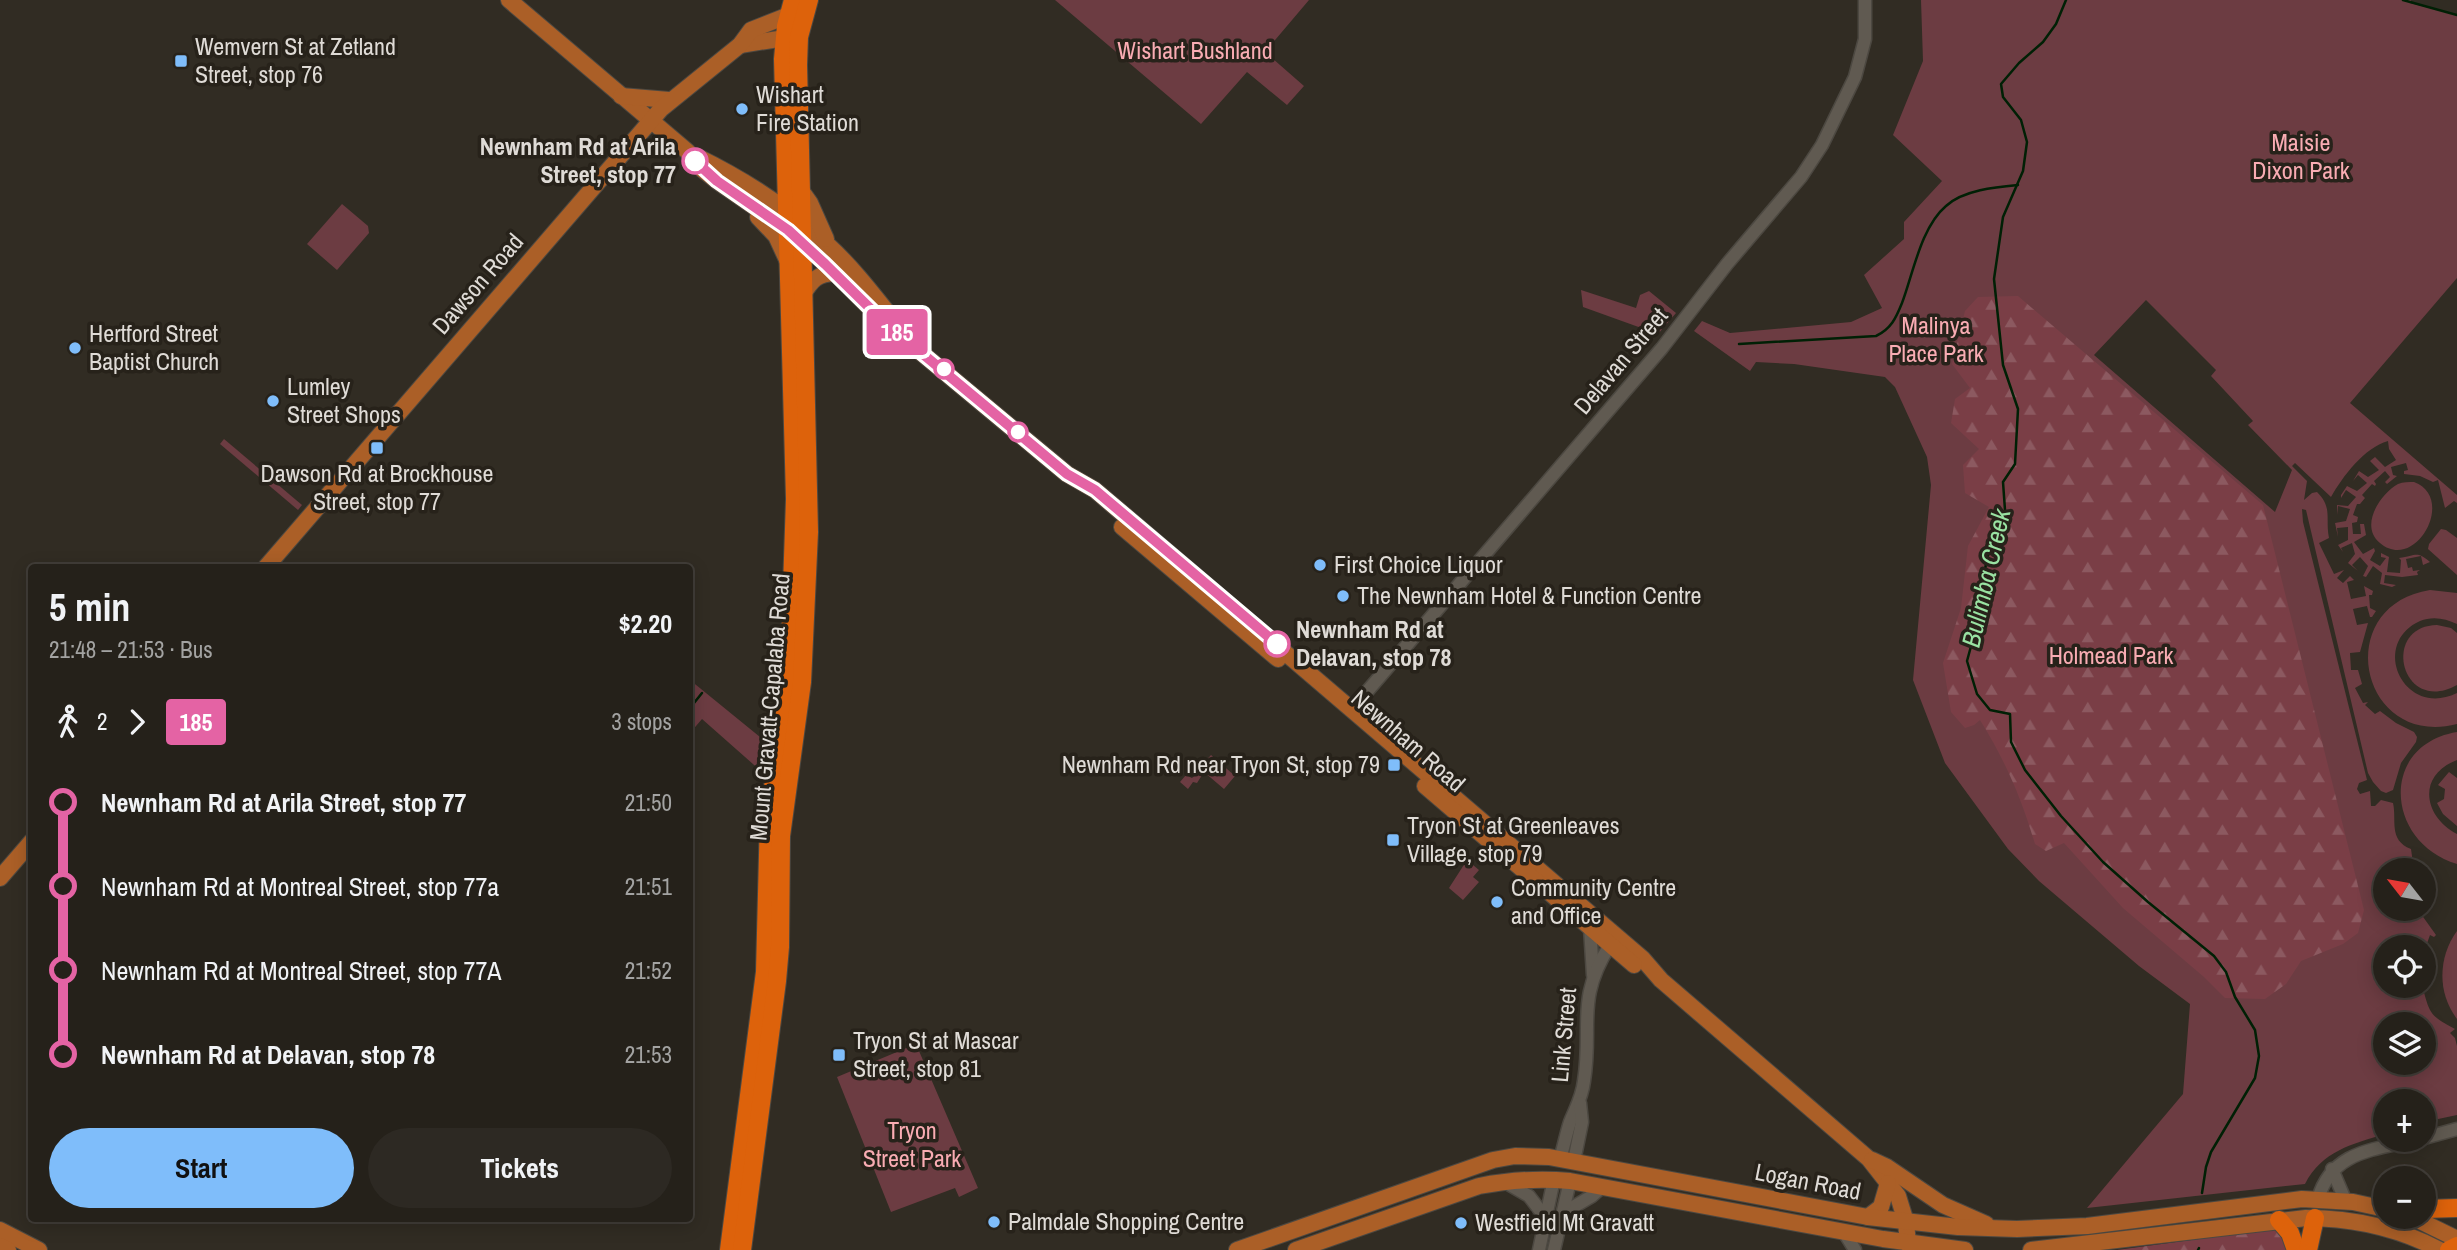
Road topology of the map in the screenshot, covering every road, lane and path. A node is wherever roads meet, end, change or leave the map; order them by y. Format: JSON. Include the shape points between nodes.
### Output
{"nodes":[{"id":1,"x":509,"y":0,"type":"edge"},
{"id":2,"x":809,"y":0,"type":"edge"},
{"id":3,"x":1865,"y":0,"type":"edge"},
{"id":4,"x":795,"y":12,"type":"edge"},
{"id":5,"x":785,"y":38,"type":"junction"},
{"id":6,"x":740,"y":46,"type":"junction"},
{"id":7,"x":621,"y":96,"type":"junction"},
{"id":8,"x":669,"y":100,"type":"junction"},
{"id":9,"x":650,"y":120,"type":"junction"},
{"id":10,"x":687,"y":151,"type":"junction"},
{"id":11,"x":786,"y":170,"type":"junction"},
{"id":12,"x":800,"y":188,"type":"junction"},
{"id":13,"x":761,"y":192,"type":"junction"},
{"id":14,"x":737,"y":195,"type":"junction"},
{"id":15,"x":792,"y":221,"type":"junction"},
{"id":16,"x":802,"y":242,"type":"junction"},
{"id":17,"x":828,"y":245,"type":"junction"},
{"id":18,"x":789,"y":266,"type":"junction"},
{"id":19,"x":834,"y":273,"type":"junction"},
{"id":20,"x":803,"y":295,"type":"junction"},
{"id":21,"x":911,"y":343,"type":"junction"},
{"id":22,"x":269,"y":564,"type":"edge"},
{"id":23,"x":1349,"y":713,"type":"junction"},
{"id":24,"x":1449,"y":801,"type":"junction"},
{"id":25,"x":28,"y":846,"type":"edge"},
{"id":26,"x":0,"y":878,"type":"edge"},
{"id":27,"x":1590,"y":928,"type":"junction"},
{"id":28,"x":1613,"y":941,"type":"junction"},
{"id":29,"x":1593,"y":976,"type":"junction"},
{"id":30,"x":2457,"y":1129,"type":"edge"},
{"id":31,"x":2436,"y":1135,"type":"edge"},
{"id":32,"x":2373,"y":1150,"type":"edge"},
{"id":33,"x":1870,"y":1159,"type":"junction"},
{"id":34,"x":1567,"y":1160,"type":"junction"},
{"id":35,"x":2332,"y":1170,"type":"junction"},
{"id":36,"x":1562,"y":1180,"type":"junction"},
{"id":37,"x":1503,"y":1181,"type":"junction"},
{"id":38,"x":1888,"y":1183,"type":"junction"},
{"id":39,"x":1602,"y":1187,"type":"junction"},
{"id":40,"x":2318,"y":1199,"type":"junction"},
{"id":41,"x":2346,"y":1202,"type":"junction"},
{"id":42,"x":2373,"y":1207,"type":"edge"},
{"id":43,"x":2457,"y":1208,"type":"edge"},
{"id":44,"x":2436,"y":1209,"type":"edge"},
{"id":45,"x":1563,"y":1213,"type":"junction"},
{"id":46,"x":1545,"y":1217,"type":"junction"},
{"id":47,"x":1877,"y":1218,"type":"junction"},
{"id":48,"x":2315,"y":1218,"type":"junction"},
{"id":49,"x":2279,"y":1220,"type":"junction"},
{"id":50,"x":1906,"y":1222,"type":"junction"},
{"id":51,"x":1995,"y":1228,"type":"junction"},
{"id":52,"x":2436,"y":1229,"type":"edge"},
{"id":53,"x":0,"y":1230,"type":"edge"},
{"id":54,"x":1844,"y":1232,"type":"junction"},
{"id":55,"x":2457,"y":1239,"type":"edge"},
{"id":56,"x":1875,"y":1244,"type":"edge"},
{"id":57,"x":1908,"y":1244,"type":"junction"},
{"id":58,"x":0,"y":1246,"type":"edge"},
{"id":59,"x":2457,"y":1246,"type":"edge"},
{"id":60,"x":8,"y":1250,"type":"edge"},
{"id":61,"x":39,"y":1250,"type":"edge"},
{"id":62,"x":729,"y":1250,"type":"edge"},
{"id":63,"x":743,"y":1250,"type":"edge"},
{"id":64,"x":1237,"y":1250,"type":"edge"},
{"id":65,"x":1296,"y":1250,"type":"edge"},
{"id":66,"x":1539,"y":1250,"type":"edge"},
{"id":67,"x":1554,"y":1250,"type":"edge"},
{"id":68,"x":1855,"y":1250,"type":"edge"},
{"id":69,"x":1965,"y":1250,"type":"edge"},
{"id":70,"x":2031,"y":1250,"type":"edge"},
{"id":71,"x":2296,"y":1250,"type":"edge"},
{"id":72,"x":2308,"y":1250,"type":"edge"},
{"id":73,"x":2440,"y":1250,"type":"edge"},
{"id":74,"x":2449,"y":1250,"type":"edge"}],
"edges":[{"from":1,"to":7,"type":"main road","name":"Newnham Road"},
{"from":2,"to":4,"type":"highway","name":"Mount Gravatt-Capalaba Road"},
{"from":3,"to":23,"type":"street","name":"Delavan Street","via":[[1864,38],[1855,77],[1801,177],[1670,338]]},
{"from":4,"to":5,"type":"highway","name":"Mount Gravatt-Capalaba Road"},
{"from":4,"to":6,"type":"main road","name":"Dawson Road","via":[[757,27]]},
{"from":4,"to":12,"type":"highway","name":"Mount Gravatt-Capalaba Road"},
{"from":5,"to":6,"type":"main road","name":"Dawson Road"},
{"from":5,"to":11,"type":"highway","name":"Mount Gravatt-Capalaba Road"},
{"from":6,"to":8,"type":"main road","name":"Dawson Road"},
{"from":7,"to":8,"type":"main road"},
{"from":7,"to":9,"type":"main road","name":"Newnham Road"},
{"from":8,"to":9,"type":"main road","name":"Dawson Road"},
{"from":9,"to":10,"type":"main road","name":"Newnham Road"},
{"from":9,"to":22,"type":"main road","name":"Dawson Road"},
{"from":10,"to":13,"type":"main road","name":"Newnham Road"},
{"from":10,"to":14,"type":"main road","name":"Newnham Road"},
{"from":11,"to":13,"type":"main road","via":[[774,188]]},
{"from":11,"to":15,"type":"highway","name":"Mount Gravatt-Capalaba Road"},
{"from":12,"to":15,"type":"highway","name":"Mount Gravatt-Capalaba Road"},
{"from":12,"to":17,"type":"main road"},
{"from":13,"to":15,"type":"main road","name":"Newnham Road"},
{"from":14,"to":15,"type":"main road","name":"Newnham Road"},
{"from":14,"to":18,"type":"main road","via":[[772,231]]},
{"from":15,"to":16,"type":"highway","name":"Mount Gravatt-Capalaba Road"},
{"from":15,"to":17,"type":"main road","name":"Newnham Road"},
{"from":15,"to":18,"type":"highway","name":"Mount Gravatt-Capalaba Road"},
{"from":16,"to":19,"type":"main road","name":"Newnham Road"},
{"from":16,"to":20,"type":"highway","name":"Mount Gravatt-Capalaba Road"},
{"from":17,"to":21,"type":"main road","name":"Newnham Road"},
{"from":18,"to":62,"type":"highway","name":"Mount Gravatt-Capalaba Road","via":[[795,521],[790,646],[769,816],[765,972]]},
{"from":19,"to":20,"type":"main road","via":[[819,275]]},
{"from":19,"to":21,"type":"main road","name":"Newnham Road"},
{"from":20,"to":63,"type":"highway","name":"Mount Gravatt-Capalaba Road","via":[[809,532],[804,658],[781,836],[778,971]]},
{"from":21,"to":23,"type":"main road","name":"Newnham Road","via":[[1067,474],[1095,490],[1121,519]]},
{"from":23,"to":24,"type":"main road","name":"Newnham Road"},
{"from":24,"to":27,"type":"main road","name":"Newnham Road"},
{"from":24,"to":28,"type":"main road","name":"Newnham Road"},
{"from":25,"to":26,"type":"main road"},
{"from":27,"to":28,"type":"main road","name":"Newnham Road"},
{"from":27,"to":29,"type":"street"},
{"from":28,"to":29,"type":"street","name":"Link Street"},
{"from":28,"to":33,"type":"main road","name":"Newnham Road","via":[[1636,967],[1661,980]]},
{"from":29,"to":34,"type":"street","name":"Link Street","via":[[1586,1005],[1582,1122]]},
{"from":30,"to":31,"type":"street"},
{"from":32,"to":35,"type":"street"},
{"from":33,"to":38,"type":"main road","name":"Newnham Road"},
{"from":33,"to":51,"type":"main road","name":"Newnham Road","via":[[1943,1205]]},
{"from":34,"to":36,"type":"main road","name":"Link Street"},
{"from":34,"to":47,"type":"main road","name":"Logan Road"},
{"from":34,"to":64,"type":"main road","name":"Logan Road","via":[[1515,1156],[1493,1160]]},
{"from":35,"to":40,"type":"street"},
{"from":35,"to":41,"type":"street"},
{"from":36,"to":37,"type":"main road","name":"Logan Road"},
{"from":36,"to":39,"type":"main road","name":"Logan Road"},
{"from":36,"to":45,"type":"street","name":"Link Street"},
{"from":36,"to":46,"type":"street","name":"Link Street"},
{"from":37,"to":46,"type":"street","via":[[1528,1196]]},
{"from":37,"to":65,"type":"main road","name":"Logan Road"},
{"from":38,"to":47,"type":"main road"},
{"from":38,"to":50,"type":"main road","name":"Newnham Road","via":[[1898,1196]]},
{"from":39,"to":45,"type":"street"},
{"from":39,"to":54,"type":"main road","name":"Logan Road"},
{"from":40,"to":41,"type":"main road","name":"Logan Road"},
{"from":40,"to":48,"type":"main road"},
{"from":40,"to":51,"type":"main road","name":"Logan Road","via":[[2087,1226]]},
{"from":41,"to":42,"type":"main road","name":"Logan Road"},
{"from":43,"to":44,"type":"highway"},
{"from":45,"to":67,"type":"street","name":"Link Street"},
{"from":46,"to":66,"type":"street","name":"Link Street"},
{"from":47,"to":50,"type":"main road","name":"Logan Road"},
{"from":47,"to":56,"type":"main road"},
{"from":48,"to":49,"type":"main road"},
{"from":48,"to":72,"type":"highway"},
{"from":48,"to":73,"type":"main road","via":[[2374,1225]]},
{"from":49,"to":70,"type":"main road"},
{"from":49,"to":71,"type":"highway"},
{"from":50,"to":51,"type":"main road","name":"Logan Road"},
{"from":50,"to":57,"type":"main road","name":"Newnham Road"},
{"from":52,"to":55,"type":"main road"},
{"from":53,"to":61,"type":"main road"},
{"from":54,"to":56,"type":"main road","name":"Logan Road"},
{"from":54,"to":68,"type":"street"},
{"from":56,"to":57,"type":"main road","name":"Logan Road"},
{"from":57,"to":69,"type":"main road","name":"Logan Road"},
{"from":58,"to":60,"type":"main road"},
{"from":59,"to":74,"type":"highway"}]}
